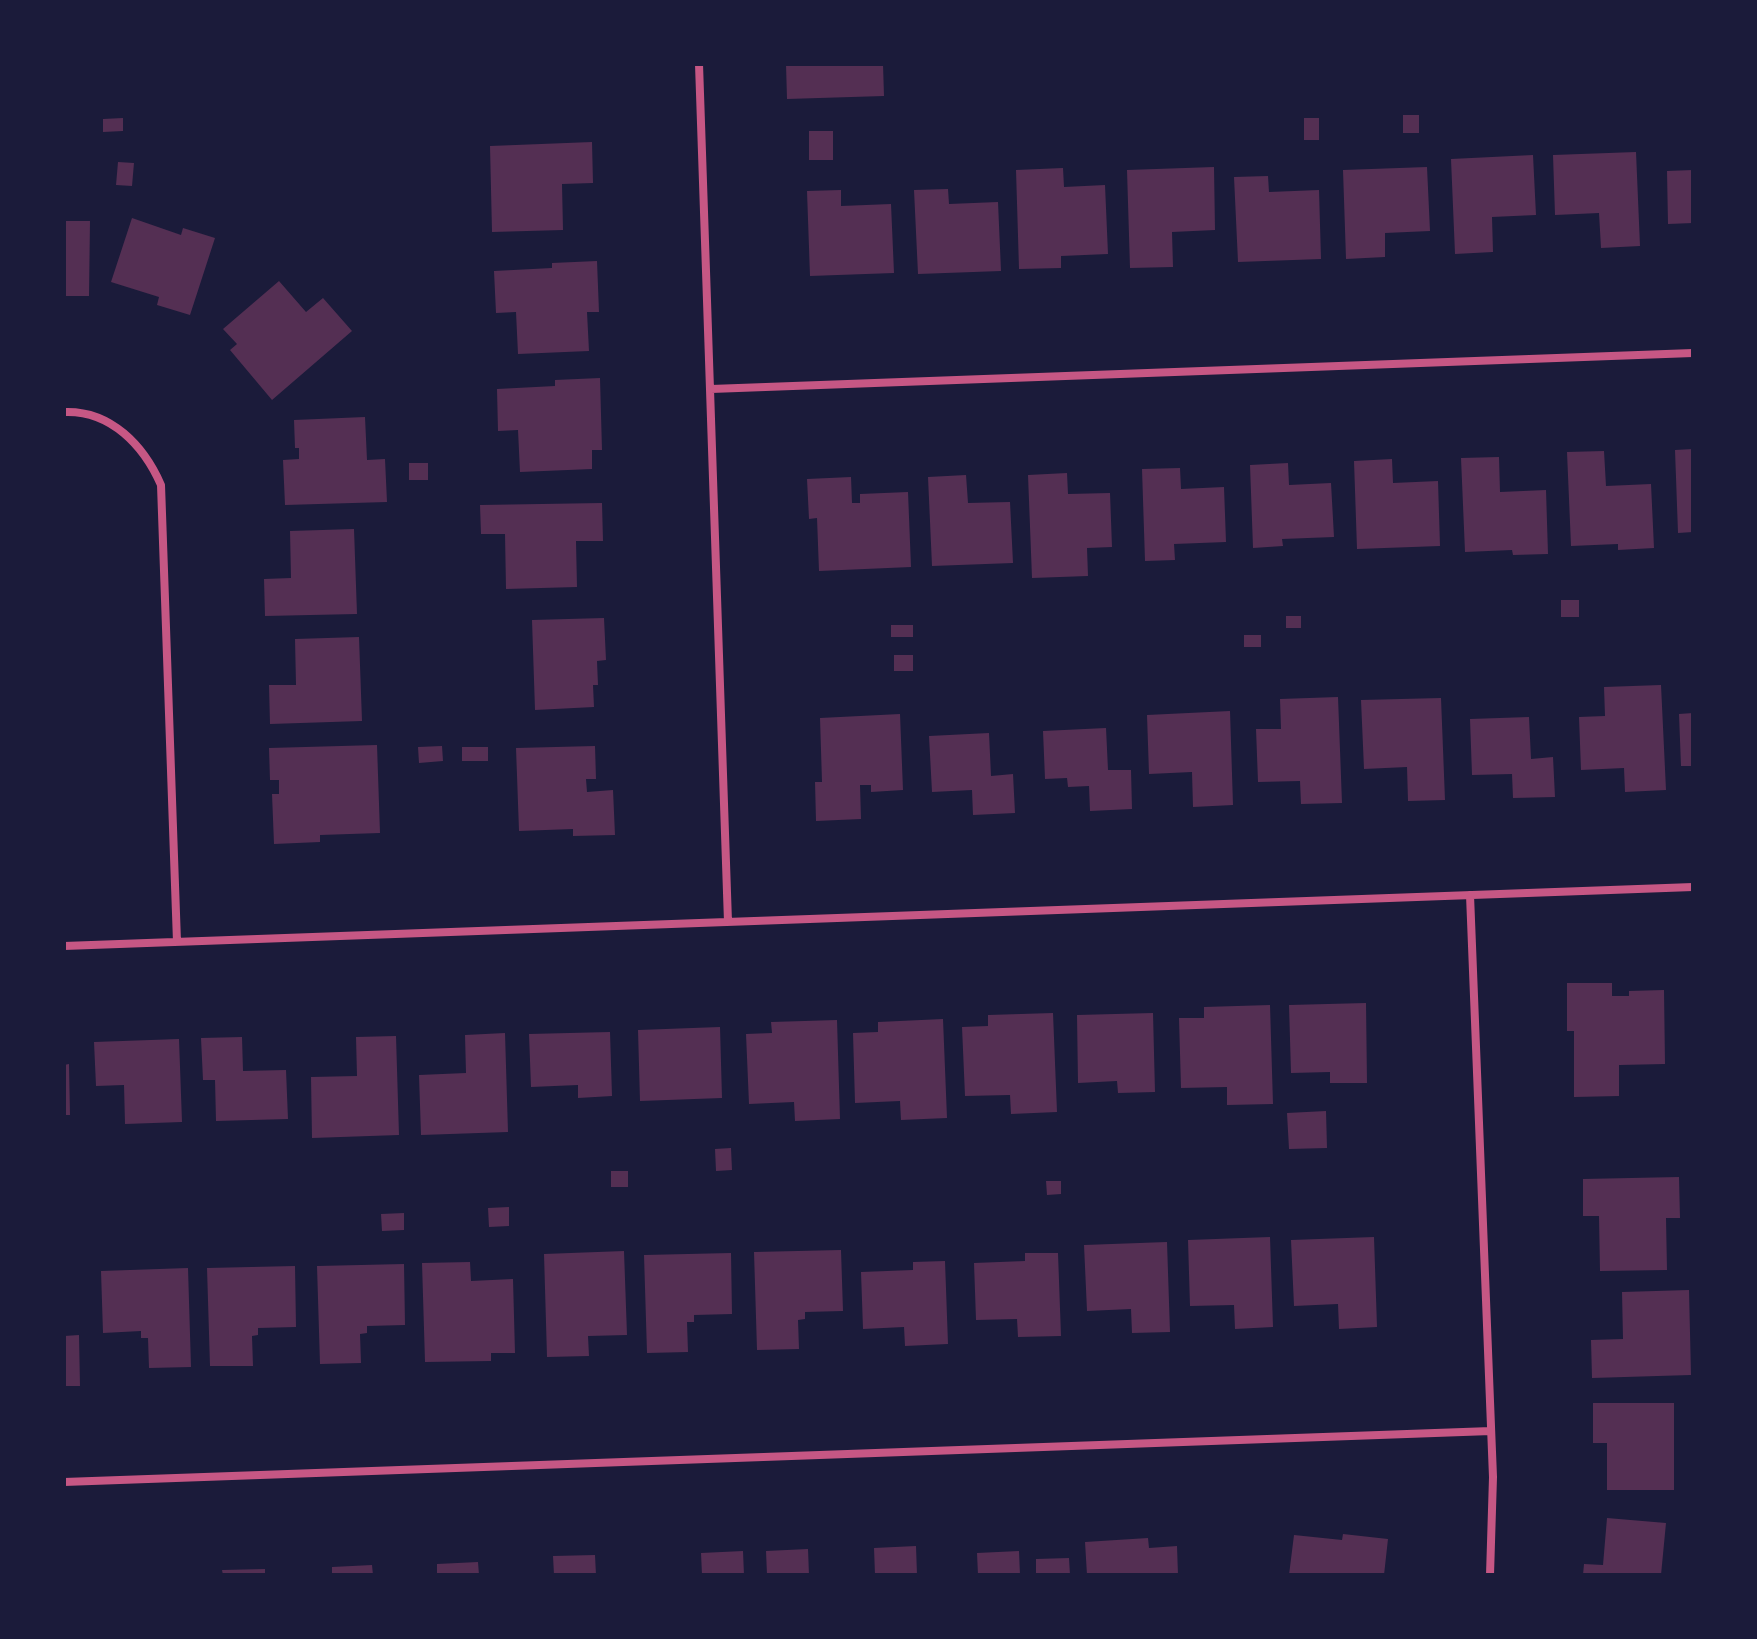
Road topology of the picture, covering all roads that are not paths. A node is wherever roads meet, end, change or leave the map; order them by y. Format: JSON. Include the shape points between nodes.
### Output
{"nodes":[{"id":1,"x":699,"y":64,"type":"edge"},
{"id":2,"x":1693,"y":353,"type":"edge"},
{"id":3,"x":711,"y":389,"type":"junction"},
{"id":4,"x":64,"y":412,"type":"edge"},
{"id":5,"x":1693,"y":887,"type":"edge"},
{"id":6,"x":1470,"y":895,"type":"junction"},
{"id":7,"x":728,"y":922,"type":"junction"},
{"id":8,"x":177,"y":942,"type":"junction"},
{"id":9,"x":64,"y":946,"type":"edge"},
{"id":10,"x":1491,"y":1431,"type":"junction"},
{"id":11,"x":64,"y":1482,"type":"edge"},
{"id":12,"x":1490,"y":1575,"type":"edge"}],
"edges":[{"from":1,"to":3,"type":"street"},
{"from":2,"to":3,"type":"street"},
{"from":3,"to":7,"type":"street"},
{"from":4,"to":8,"type":"street","via":[[104,420],[128,435],[149,459],[161,485]]},
{"from":5,"to":6,"type":"street"},
{"from":6,"to":7,"type":"street"},
{"from":6,"to":10,"type":"street"},
{"from":7,"to":8,"type":"street"},
{"from":8,"to":9,"type":"street"},
{"from":10,"to":11,"type":"street"},
{"from":10,"to":12,"type":"street"}]}
